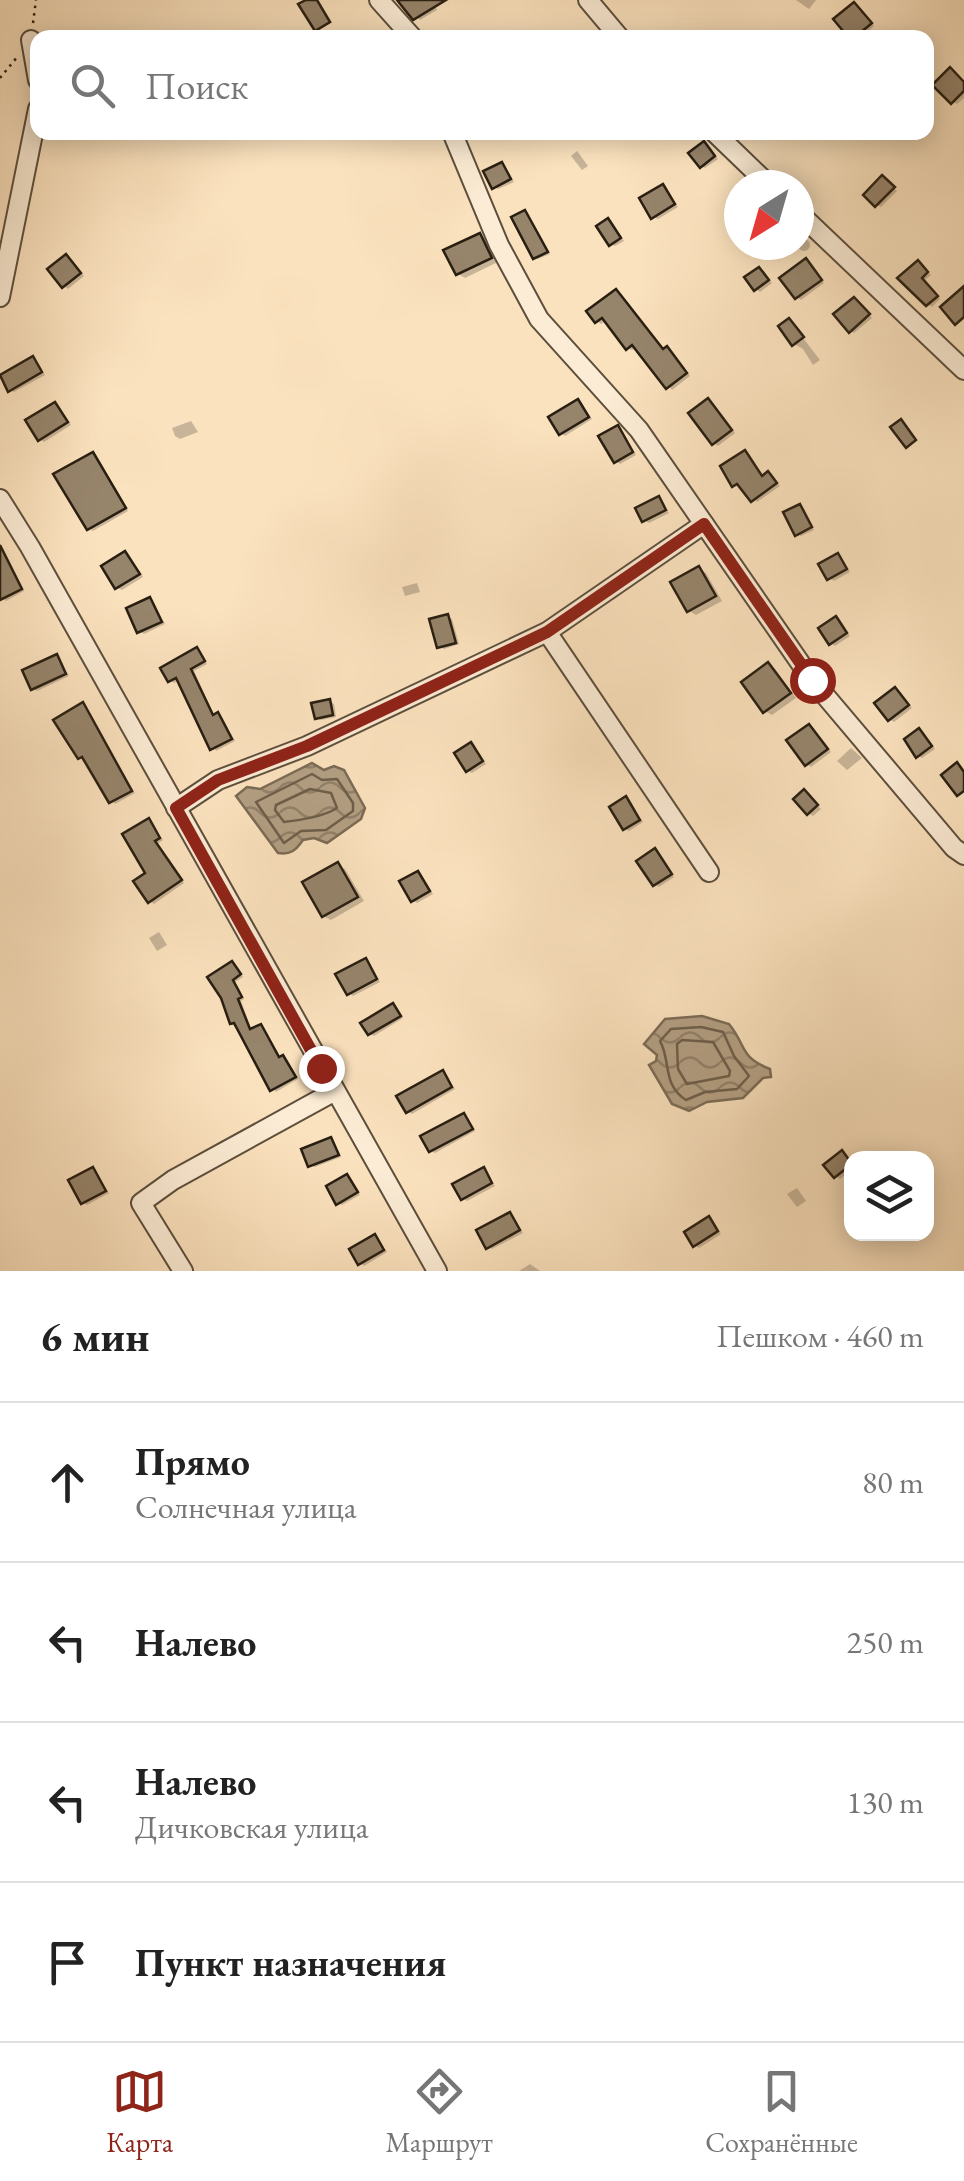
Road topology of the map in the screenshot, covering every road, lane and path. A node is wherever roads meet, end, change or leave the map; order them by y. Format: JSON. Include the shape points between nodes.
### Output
{"nodes":[{"id":1,"x":380,"y":0,"type":"edge"},
{"id":2,"x":588,"y":0,"type":"edge"},
{"id":3,"x":406,"y":30,"type":"edge"},
{"id":4,"x":613,"y":30,"type":"edge"},
{"id":5,"x":32,"y":140,"type":"edge"},
{"id":6,"x":455,"y":140,"type":"edge"},
{"id":7,"x":722,"y":140,"type":"edge"},
{"id":8,"x":754,"y":170,"type":"edge"},
{"id":9,"x":814,"y":227,"type":"edge"},
{"id":10,"x":0,"y":297,"type":"edge"},
{"id":11,"x":964,"y":370,"type":"edge"},
{"id":12,"x":0,"y":499,"type":"edge"},
{"id":13,"x":704,"y":524,"type":"junction"},
{"id":14,"x":547,"y":632,"type":"junction"},
{"id":15,"x":176,"y":808,"type":"junction"},
{"id":16,"x":964,"y":855,"type":"edge"},
{"id":17,"x":710,"y":872,"type":"dead end"},
{"id":18,"x":335,"y":1092,"type":"junction"},
{"id":19,"x":183,"y":1271,"type":"edge"},
{"id":20,"x":438,"y":1271,"type":"edge"}],
"edges":[{"from":1,"to":3,"type":"street"},
{"from":2,"to":4,"type":"street"},
{"from":5,"to":10,"type":"street"},
{"from":6,"to":13,"type":"street","via":[[539,319],[639,430]]},
{"from":7,"to":8,"type":"street"},
{"from":9,"to":11,"type":"street"},
{"from":12,"to":15,"type":"street"},
{"from":13,"to":14,"type":"street"},
{"from":13,"to":16,"type":"street","via":[[812,680]]},
{"from":14,"to":15,"type":"street","via":[[307,746],[218,780]]},
{"from":14,"to":17,"type":"street"},
{"from":15,"to":18,"type":"street"},
{"from":18,"to":19,"type":"street","via":[[141,1203]]},
{"from":18,"to":20,"type":"street"}]}
